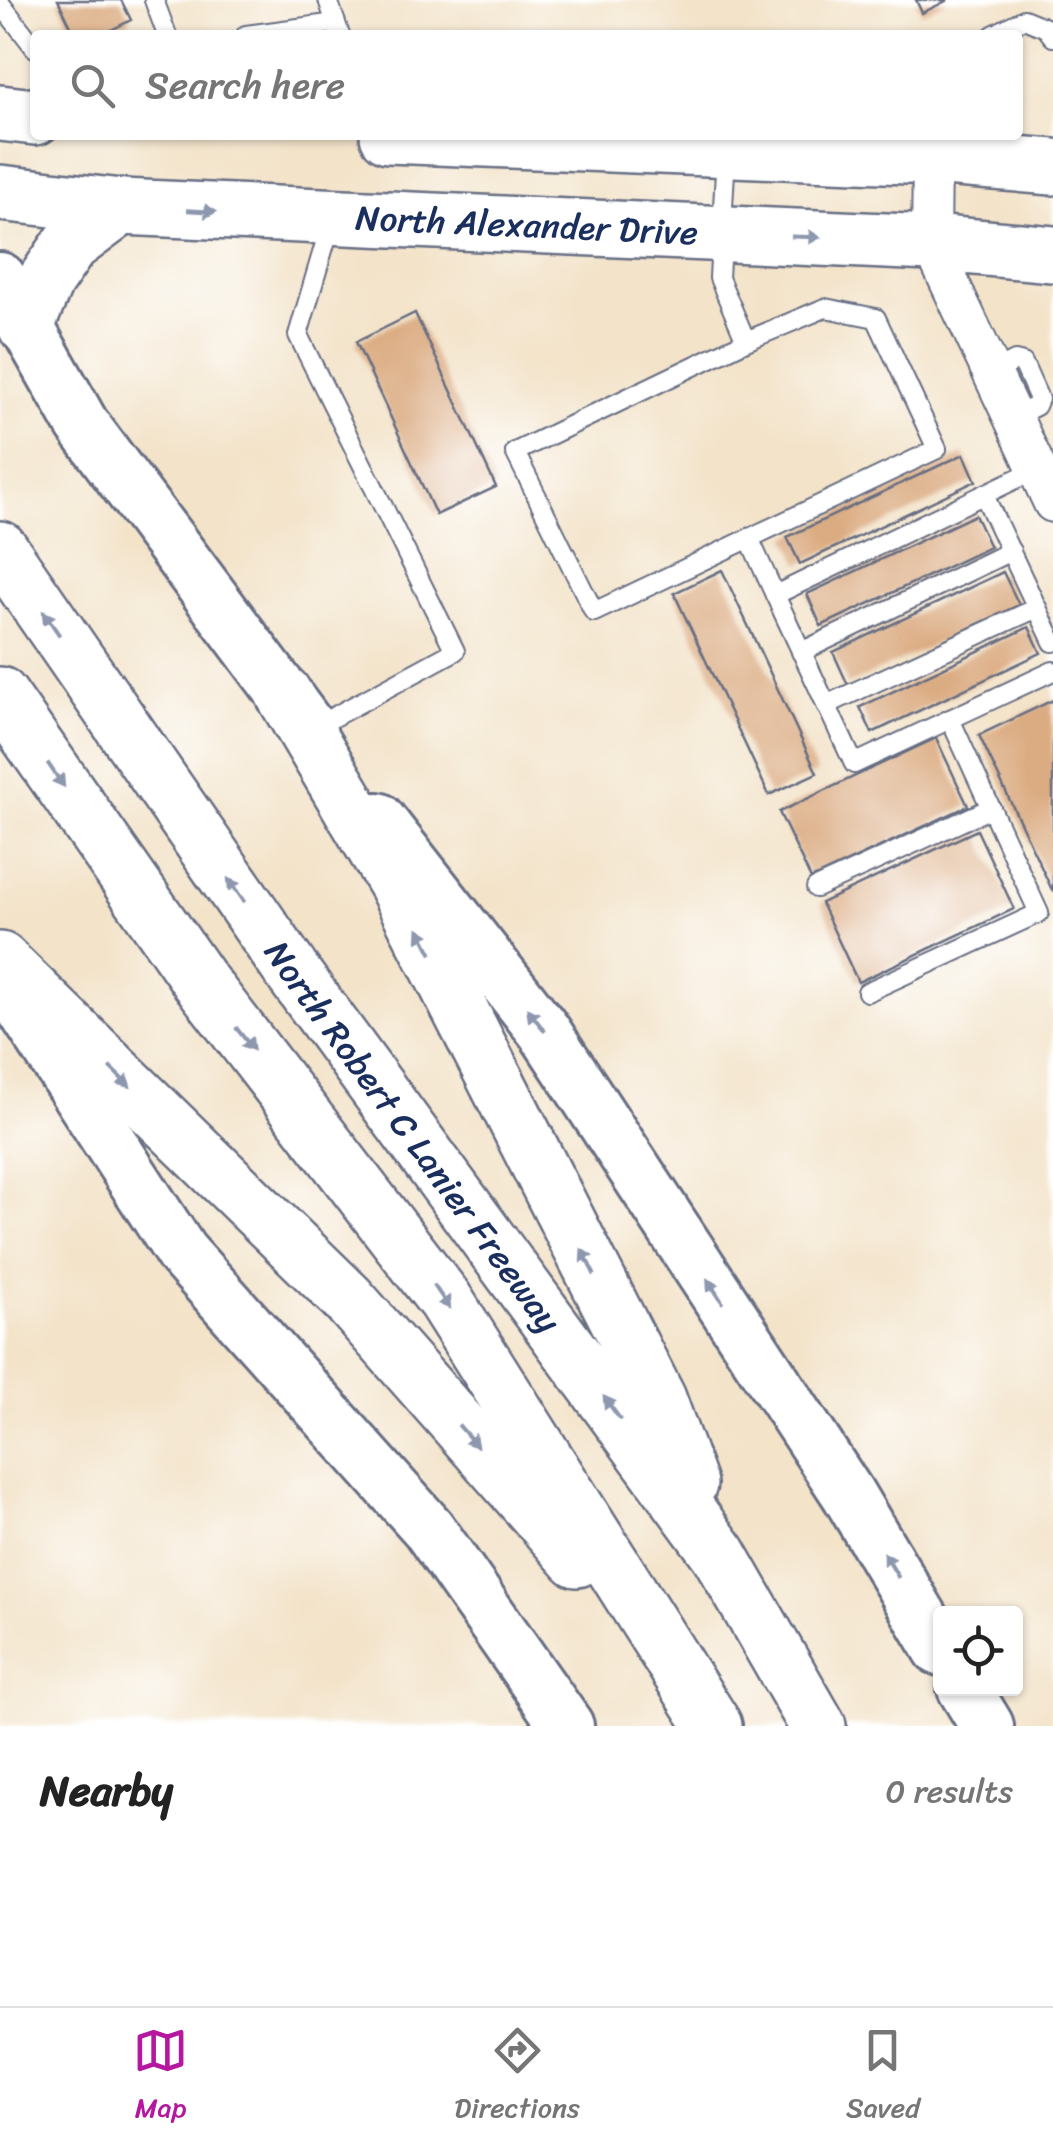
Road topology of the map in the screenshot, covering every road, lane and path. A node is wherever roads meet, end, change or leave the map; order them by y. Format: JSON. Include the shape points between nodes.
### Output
{"nodes":[{"id":1,"x":154,"y":0,"type":"edge"},
{"id":2,"x":328,"y":0,"type":"edge"},
{"id":3,"x":0,"y":3,"type":"edge"},
{"id":4,"x":338,"y":29,"type":"edge"},
{"id":5,"x":165,"y":30,"type":"edge"},
{"id":6,"x":1003,"y":30,"type":"edge"},
{"id":7,"x":1053,"y":37,"type":"edge"},
{"id":8,"x":30,"y":42,"type":"edge"},
{"id":9,"x":0,"y":114,"type":"edge"},
{"id":10,"x":30,"y":117,"type":"edge"},
{"id":11,"x":524,"y":140,"type":"edge"},
{"id":12,"x":933,"y":146,"type":"edge"},
{"id":13,"x":726,"y":148,"type":"junction"},
{"id":14,"x":1053,"y":167,"type":"edge"},
{"id":15,"x":0,"y":194,"type":"edge"},
{"id":16,"x":121,"y":207,"type":"junction"},
{"id":17,"x":332,"y":216,"type":"junction"},
{"id":18,"x":720,"y":234,"type":"junction"},
{"id":19,"x":931,"y":243,"type":"junction"},
{"id":20,"x":1053,"y":254,"type":"edge"},
{"id":21,"x":0,"y":279,"type":"edge"},
{"id":22,"x":746,"y":341,"type":"junction"},
{"id":23,"x":25,"y":342,"type":"edge"},
{"id":24,"x":1048,"y":491,"type":"edge"},
{"id":25,"x":984,"y":495,"type":"junction"},
{"id":26,"x":749,"y":538,"type":"junction"},
{"id":27,"x":0,"y":549,"type":"edge"},
{"id":28,"x":1011,"y":551,"type":"junction"},
{"id":29,"x":775,"y":595,"type":"junction"},
{"id":30,"x":1037,"y":608,"type":"junction"},
{"id":31,"x":1053,"y":642,"type":"edge"},
{"id":32,"x":801,"y":652,"type":"junction"},
{"id":33,"x":1053,"y":671,"type":"edge"},
{"id":34,"x":0,"y":695,"type":"edge"},
{"id":35,"x":826,"y":705,"type":"junction"},
{"id":36,"x":296,"y":711,"type":"junction"},
{"id":37,"x":950,"y":719,"type":"junction"},
{"id":38,"x":991,"y":808,"type":"junction"},
{"id":39,"x":816,"y":888,"type":"dead end"},
{"id":40,"x":0,"y":960,"type":"edge"},
{"id":41,"x":0,"y":974,"type":"edge"},
{"id":42,"x":867,"y":992,"type":"dead end"},
{"id":43,"x":711,"y":1543,"type":"junction"},
{"id":44,"x":933,"y":1636,"type":"edge"},
{"id":45,"x":969,"y":1696,"type":"edge"},
{"id":46,"x":701,"y":1706,"type":"edge"},
{"id":47,"x":566,"y":1726,"type":"edge"},
{"id":48,"x":818,"y":1726,"type":"edge"},
{"id":49,"x":987,"y":1726,"type":"edge"}],
"edges":[{"from":1,"to":5,"type":"lane"},
{"from":2,"to":4,"type":"lane"},
{"from":3,"to":8,"type":"lane"},
{"from":6,"to":7,"type":"lane","via":[[1024,19]]},
{"from":9,"to":10,"type":"main road"},
{"from":11,"to":13,"type":"main road"},
{"from":12,"to":13,"type":"main road"},
{"from":12,"to":14,"type":"main road"},
{"from":12,"to":19,"type":"street"},
{"from":13,"to":18,"type":"lane"},
{"from":15,"to":16,"type":"main road","name":"North Alexander Drive"},
{"from":16,"to":17,"type":"main road","name":"North Alexander Drive","one_way":true},
{"from":16,"to":23,"type":"main road","via":[[70,245],[46,280]]},
{"from":17,"to":18,"type":"main road","name":"North Alexander Drive"},
{"from":17,"to":36,"type":"lane","via":[[298,335],[455,652]]},
{"from":18,"to":19,"type":"main road","name":"North Alexander Drive","one_way":true},
{"from":18,"to":22,"type":"lane","via":[[719,278]]},
{"from":19,"to":20,"type":"main road","name":"North Alexander Drive"},
{"from":19,"to":24,"type":"street"},
{"from":21,"to":23,"type":"main road"},
{"from":22,"to":26,"type":"lane","via":[[825,308],[876,318],[937,450]]},
{"from":22,"to":26,"type":"lane","via":[[515,452],[594,612]]},
{"from":23,"to":36,"type":"main road"},
{"from":24,"to":25,"type":"lane"},
{"from":25,"to":28,"type":"lane"},
{"from":25,"to":29,"type":"lane"},
{"from":26,"to":29,"type":"lane"},
{"from":43,"to":27,"type":"main road","name":"North Robert C Lanier Freeway","one_way":true,"via":[[296,976]]},
{"from":28,"to":30,"type":"lane"},
{"from":28,"to":32,"type":"lane"},
{"from":29,"to":32,"type":"lane"},
{"from":30,"to":31,"type":"lane"},
{"from":30,"to":35,"type":"lane"},
{"from":32,"to":35,"type":"lane"},
{"from":33,"to":37,"type":"lane"},
{"from":34,"to":46,"type":"main road","name":"North Robert C Lanier Freeway","one_way":true,"via":[[199,980],[445,1300]]},
{"from":35,"to":37,"type":"lane","via":[[854,764]]},
{"from":43,"to":36,"type":"main road","one_way":true,"via":[[658,1399],[396,884]]},
{"from":44,"to":36,"type":"main road","one_way":true,"via":[[848,1494],[544,1031]]},
{"from":37,"to":38,"type":"lane"},
{"from":38,"to":39,"type":"lane"},
{"from":38,"to":42,"type":"lane","via":[[1039,913]]},
{"from":40,"to":46,"type":"main road","one_way":true,"via":[[348,1299]]},
{"from":41,"to":47,"type":"main road","via":[[181,1252],[428,1528]]},
{"from":43,"to":48,"type":"main road","name":"North Robert C Lanier Freeway"},
{"from":45,"to":49,"type":"main road"}]}
